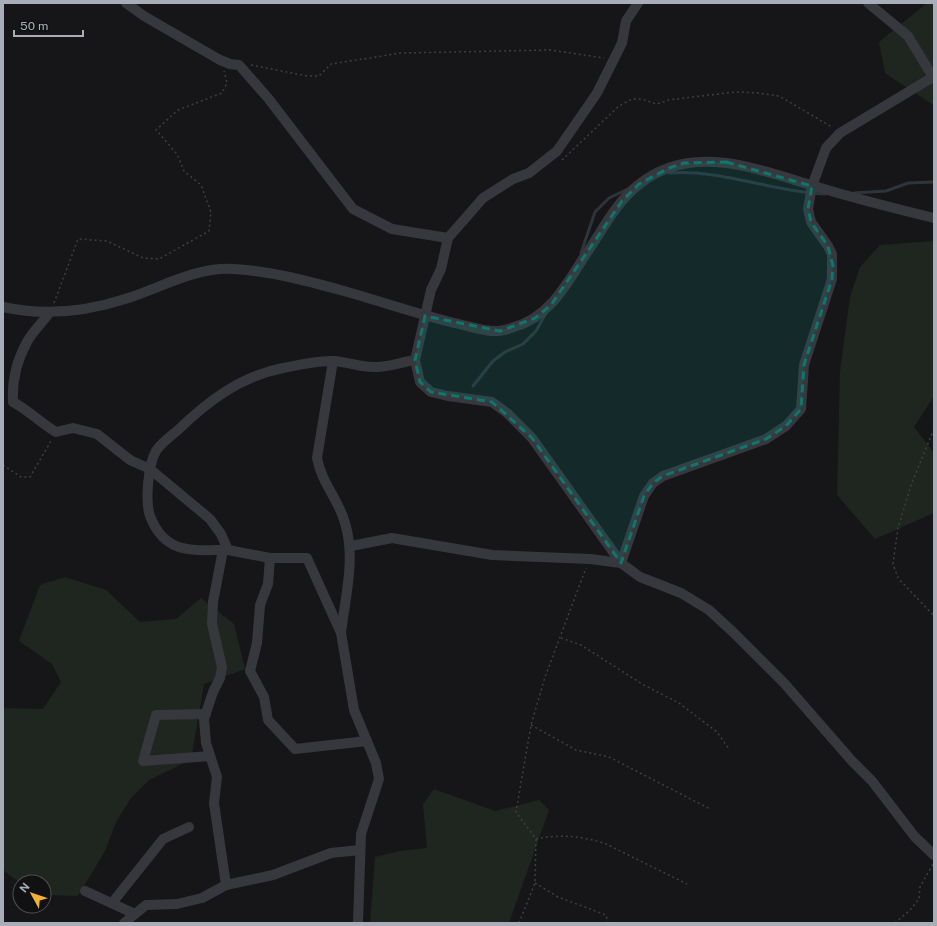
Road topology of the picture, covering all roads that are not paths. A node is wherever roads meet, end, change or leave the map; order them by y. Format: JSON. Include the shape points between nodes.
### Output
{"nodes":[{"id":1,"x":126,"y":3,"type":"edge"},
{"id":2,"x":638,"y":3,"type":"edge"},
{"id":3,"x":868,"y":3,"type":"edge"},
{"id":4,"x":933,"y":78,"type":"edge"},
{"id":5,"x":812,"y":186,"type":"junction"},
{"id":6,"x":934,"y":218,"type":"edge"},
{"id":7,"x":448,"y":238,"type":"junction"},
{"id":8,"x":3,"y":307,"type":"edge"},
{"id":9,"x":50,"y":312,"type":"junction"},
{"id":10,"x":425,"y":316,"type":"junction"},
{"id":11,"x":415,"y":360,"type":"junction"},
{"id":12,"x":333,"y":361,"type":"junction"},
{"id":13,"x":150,"y":469,"type":"junction"},
{"id":14,"x":351,"y":546,"type":"junction"},
{"id":15,"x":225,"y":550,"type":"junction"},
{"id":16,"x":270,"y":558,"type":"junction"},
{"id":17,"x":621,"y":563,"type":"junction"},
{"id":18,"x":341,"y":634,"type":"junction"},
{"id":19,"x":206,"y":714,"type":"junction"},
{"id":20,"x":367,"y":741,"type":"junction"},
{"id":21,"x":210,"y":756,"type":"junction"},
{"id":22,"x":189,"y":826,"type":"dead end"},
{"id":23,"x":360,"y":850,"type":"junction"},
{"id":24,"x":934,"y":855,"type":"edge"},
{"id":25,"x":226,"y":885,"type":"junction"},
{"id":26,"x":85,"y":890,"type":"dead end"},
{"id":27,"x":112,"y":903,"type":"junction"},
{"id":28,"x":135,"y":914,"type":"junction"},
{"id":29,"x":124,"y":923,"type":"edge"},
{"id":30,"x":358,"y":923,"type":"edge"}],
"edges":[{"from":1,"to":7,"type":"street","via":[[220,60],[239,65],[268,98],[353,209],[392,229]]},
{"from":2,"to":7,"type":"street","via":[[626,21],[622,43],[597,93],[557,151],[529,173],[513,179],[483,198]]},
{"from":3,"to":4,"type":"street","via":[[908,36]]},
{"from":4,"to":5,"type":"street","via":[[840,133],[826,148]]},
{"from":5,"to":6,"type":"street"},
{"from":5,"to":10,"type":"street","via":[[726,162],[684,163],[669,168],[639,184],[622,201],[551,305],[535,318],[500,331],[483,330]]},
{"from":5,"to":17,"type":"street","via":[[808,209],[811,222],[832,254],[833,272],[804,365],[801,409],[786,426],[766,439],[663,476],[653,483],[644,496]]},
{"from":7,"to":10,"type":"street"},
{"from":8,"to":9,"type":"street"},
{"from":9,"to":10,"type":"street","via":[[83,309],[124,299],[199,271],[231,269],[276,273]]},
{"from":9,"to":13,"type":"street","via":[[27,342],[12,388],[13,402],[56,432],[73,428],[97,434],[130,460]]},
{"from":10,"to":11,"type":"street"},
{"from":11,"to":12,"type":"street","via":[[376,367]]},
{"from":11,"to":17,"type":"street","via":[[420,382],[431,392],[492,402],[507,413],[532,438]]},
{"from":12,"to":13,"type":"street","via":[[282,368],[240,382],[218,396],[173,434],[156,451]]},
{"from":12,"to":14,"type":"street","via":[[317,458],[320,473],[345,521]]},
{"from":13,"to":15,"type":"street","via":[[210,519],[221,534]]},
{"from":13,"to":15,"type":"street","via":[[147,507],[161,537],[172,545],[185,549]]},
{"from":14,"to":17,"type":"street","via":[[392,538],[492,555],[590,559]]},
{"from":14,"to":18,"type":"street"},
{"from":15,"to":16,"type":"street"},
{"from":15,"to":19,"type":"street","via":[[213,602],[212,624],[222,667]]},
{"from":16,"to":18,"type":"street","via":[[307,558]]},
{"from":16,"to":20,"type":"street","via":[[268,584],[260,605],[257,643],[250,670],[264,697],[268,720],[295,749]]},
{"from":17,"to":24,"type":"street","via":[[640,577],[681,593],[709,610],[735,634],[784,683]]},
{"from":18,"to":20,"type":"street","via":[[354,710]]},
{"from":19,"to":21,"type":"street","via":[[206,743]]},
{"from":19,"to":21,"type":"street","via":[[156,715],[143,760]]},
{"from":20,"to":23,"type":"street","via":[[379,779],[361,834]]},
{"from":21,"to":25,"type":"street","via":[[217,777],[214,803]]},
{"from":22,"to":27,"type":"street","via":[[163,839]]},
{"from":23,"to":25,"type":"street","via":[[331,853],[274,875]]},
{"from":23,"to":30,"type":"street"},
{"from":25,"to":28,"type":"street","via":[[202,898],[177,904],[146,906]]},
{"from":26,"to":27,"type":"street"},
{"from":27,"to":28,"type":"street"},
{"from":28,"to":29,"type":"street"}]}
